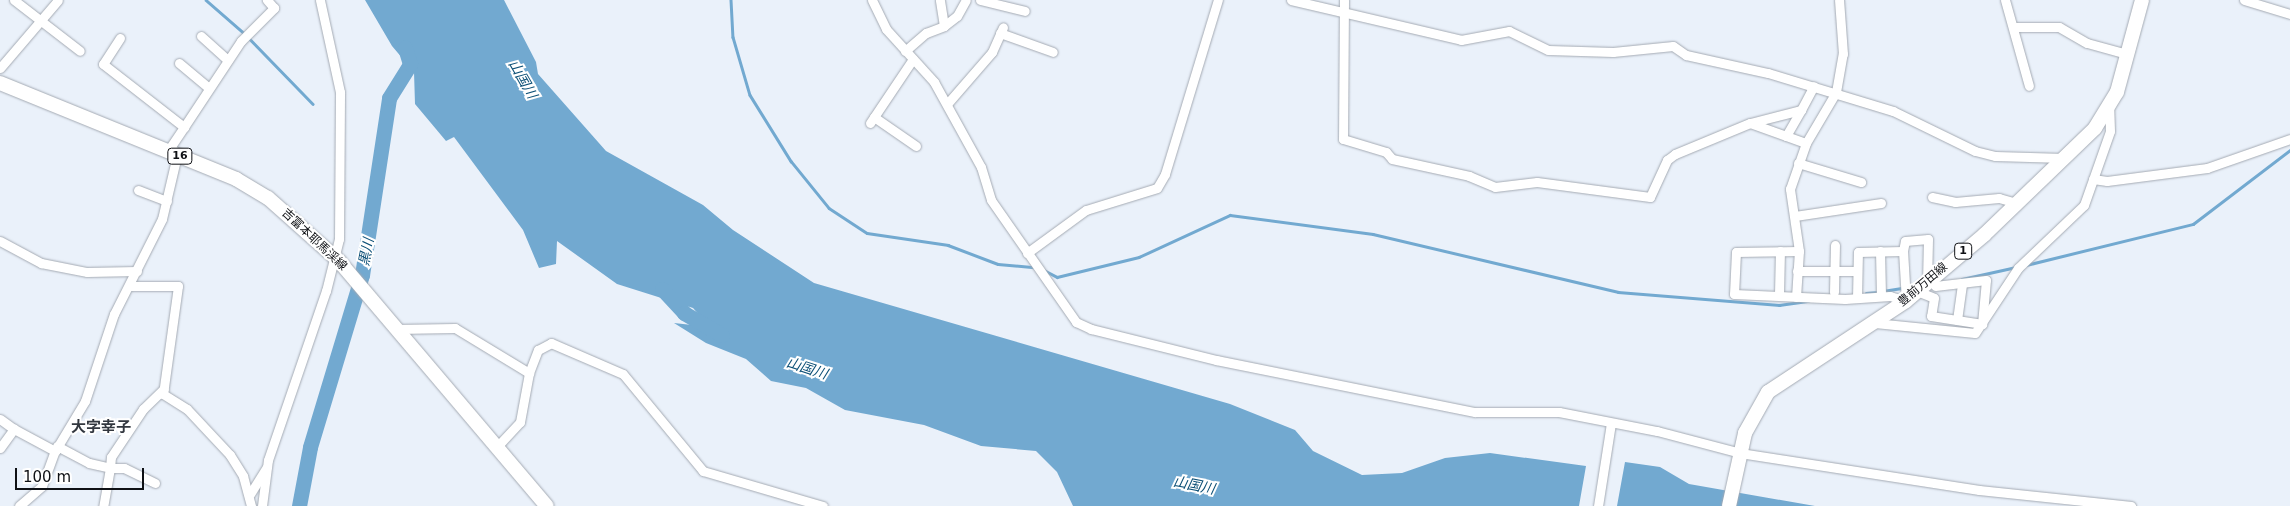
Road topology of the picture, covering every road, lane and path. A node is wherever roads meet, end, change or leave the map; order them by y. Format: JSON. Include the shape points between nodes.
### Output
{"nodes":[{"id":1,"x":14,"y":0,"type":"edge"},
{"id":2,"x":58,"y":0,"type":"edge"},
{"id":3,"x":267,"y":0,"type":"edge"},
{"id":4,"x":320,"y":0,"type":"edge"},
{"id":5,"x":872,"y":0,"type":"edge"},
{"id":6,"x":940,"y":0,"type":"edge"},
{"id":7,"x":966,"y":0,"type":"edge"},
{"id":8,"x":980,"y":0,"type":"edge"},
{"id":9,"x":1218,"y":0,"type":"edge"},
{"id":10,"x":1291,"y":0,"type":"edge"},
{"id":11,"x":1344,"y":0,"type":"edge"},
{"id":12,"x":1839,"y":0,"type":"edge"},
{"id":13,"x":2005,"y":0,"type":"edge"},
{"id":14,"x":2142,"y":0,"type":"edge"},
{"id":15,"x":2244,"y":0,"type":"edge"},
{"id":16,"x":1025,"y":10,"type":"dead end"},
{"id":17,"x":1342,"y":10,"type":"junction"},
{"id":18,"x":2290,"y":14,"type":"edge"},
{"id":19,"x":40,"y":23,"type":"junction"},
{"id":20,"x":944,"y":26,"type":"junction"},
{"id":21,"x":2015,"y":27,"type":"junction"},
{"id":22,"x":201,"y":36,"type":"dead end"},
{"id":23,"x":120,"y":38,"type":"dead end"},
{"id":24,"x":80,"y":50,"type":"dead end"},
{"id":25,"x":905,"y":51,"type":"junction"},
{"id":26,"x":1053,"y":52,"type":"dead end"},
{"id":27,"x":2127,"y":54,"type":"junction"},
{"id":28,"x":913,"y":59,"type":"junction"},
{"id":29,"x":228,"y":60,"type":"junction"},
{"id":30,"x":180,"y":63,"type":"dead end"},
{"id":31,"x":0,"y":68,"type":"edge"},
{"id":32,"x":0,"y":83,"type":"edge"},
{"id":33,"x":1814,"y":86,"type":"junction"},
{"id":34,"x":2029,"y":86,"type":"dead end"},
{"id":35,"x":209,"y":88,"type":"junction"},
{"id":36,"x":1836,"y":92,"type":"junction"},
{"id":37,"x":947,"y":104,"type":"junction"},
{"id":38,"x":2109,"y":108,"type":"junction"},
{"id":39,"x":1801,"y":110,"type":"junction"},
{"id":40,"x":1750,"y":123,"type":"junction"},
{"id":41,"x":184,"y":127,"type":"junction"},
{"id":42,"x":1786,"y":136,"type":"junction"},
{"id":43,"x":2290,"y":139,"type":"edge"},
{"id":44,"x":1806,"y":143,"type":"junction"},
{"id":45,"x":916,"y":146,"type":"dead end"},
{"id":46,"x":173,"y":153,"type":"junction"},
{"id":47,"x":2067,"y":158,"type":"junction"},
{"id":48,"x":1798,"y":163,"type":"junction"},
{"id":49,"x":2093,"y":179,"type":"junction"},
{"id":50,"x":1861,"y":182,"type":"dead end"},
{"id":51,"x":138,"y":190,"type":"dead end"},
{"id":52,"x":1932,"y":197,"type":"dead end"},
{"id":53,"x":167,"y":201,"type":"junction"},
{"id":54,"x":1881,"y":203,"type":"dead end"},
{"id":55,"x":2017,"y":203,"type":"junction"},
{"id":56,"x":1796,"y":216,"type":"junction"},
{"id":57,"x":0,"y":241,"type":"edge"},
{"id":58,"x":1835,"y":245,"type":"dead end"},
{"id":59,"x":1780,"y":251,"type":"junction"},
{"id":60,"x":1799,"y":251,"type":"junction"},
{"id":61,"x":1903,"y":251,"type":"junction"},
{"id":62,"x":1880,"y":252,"type":"junction"},
{"id":63,"x":1027,"y":253,"type":"junction"},
{"id":64,"x":337,"y":259,"type":"junction"},
{"id":65,"x":1857,"y":270,"type":"junction"},
{"id":66,"x":138,"y":271,"type":"junction"},
{"id":67,"x":1798,"y":271,"type":"junction"},
{"id":68,"x":1835,"y":271,"type":"junction"},
{"id":69,"x":1929,"y":283,"type":"junction"},
{"id":70,"x":1962,"y":283,"type":"junction"},
{"id":71,"x":130,"y":286,"type":"junction"},
{"id":72,"x":1834,"y":292,"type":"dead end"},
{"id":73,"x":1779,"y":294,"type":"junction"},
{"id":74,"x":1880,"y":296,"type":"junction"},
{"id":75,"x":1796,"y":297,"type":"junction"},
{"id":76,"x":1857,"y":298,"type":"junction"},
{"id":77,"x":1934,"y":298,"type":"junction"},
{"id":78,"x":1906,"y":300,"type":"junction"},
{"id":79,"x":1956,"y":320,"type":"junction"},
{"id":80,"x":1875,"y":323,"type":"junction"},
{"id":81,"x":1982,"y":324,"type":"junction"},
{"id":82,"x":396,"y":329,"type":"junction"},
{"id":83,"x":529,"y":373,"type":"junction"},
{"id":84,"x":164,"y":390,"type":"junction"},
{"id":85,"x":0,"y":419,"type":"edge"},
{"id":86,"x":1611,"y":423,"type":"junction"},
{"id":87,"x":14,"y":429,"type":"junction"},
{"id":88,"x":497,"y":447,"type":"junction"},
{"id":89,"x":0,"y":448,"type":"edge"},
{"id":90,"x":56,"y":449,"type":"junction"},
{"id":91,"x":1739,"y":457,"type":"junction"},
{"id":92,"x":110,"y":468,"type":"junction"},
{"id":93,"x":266,"y":468,"type":"junction"},
{"id":94,"x":155,"y":483,"type":"dead end"},
{"id":95,"x":250,"y":494,"type":"junction"},
{"id":96,"x":19,"y":506,"type":"edge"},
{"id":97,"x":103,"y":506,"type":"edge"},
{"id":98,"x":251,"y":506,"type":"edge"},
{"id":99,"x":262,"y":506,"type":"edge"},
{"id":100,"x":547,"y":506,"type":"edge"},
{"id":101,"x":823,"y":506,"type":"edge"},
{"id":102,"x":1598,"y":506,"type":"edge"},
{"id":103,"x":1729,"y":506,"type":"edge"},
{"id":104,"x":2131,"y":506,"type":"edge"}],
"edges":[{"from":1,"to":19,"type":"street"},
{"from":2,"to":19,"type":"street"},
{"from":3,"to":29,"type":"street","via":[[274,8],[240,41]]},
{"from":4,"to":64,"type":"street","via":[[342,114],[342,188]]},
{"from":5,"to":25,"type":"street","via":[[886,28]]},
{"from":6,"to":20,"type":"street"},
{"from":7,"to":20,"type":"street","via":[[957,16]]},
{"from":8,"to":16,"type":"street"},
{"from":9,"to":63,"type":"street","via":[[1166,174],[1157,188],[1086,210]]},
{"from":10,"to":17,"type":"street"},
{"from":11,"to":17,"type":"street"},
{"from":12,"to":36,"type":"street","via":[[1844,54]]},
{"from":13,"to":21,"type":"street"},
{"from":14,"to":27,"type":"main road","name":"豊前万田線","number":"1"},
{"from":15,"to":18,"type":"street"},
{"from":17,"to":33,"type":"street","via":[[1460,40],[1509,31],[1548,50],[1613,52],[1673,46],[1686,55]]},
{"from":17,"to":40,"type":"street","via":[[1343,139],[1386,152],[1392,159],[1469,176],[1495,187],[1537,182],[1650,197],[1667,160],[1675,154]]},
{"from":19,"to":24,"type":"street"},
{"from":19,"to":31,"type":"street"},
{"from":20,"to":25,"type":"street","via":[[926,33]]},
{"from":21,"to":27,"type":"street","via":[[2059,27],[2087,43]]},
{"from":21,"to":34,"type":"street"},
{"from":22,"to":29,"type":"street"},
{"from":23,"to":41,"type":"street","via":[[103,64]]},
{"from":25,"to":28,"type":"street"},
{"from":26,"to":37,"type":"street","via":[[1002,30],[992,52]]},
{"from":27,"to":38,"type":"main road","name":"豊前万田線","number":"1"},
{"from":28,"to":37,"type":"street"},
{"from":28,"to":45,"type":"street","via":[[872,120]]},
{"from":29,"to":35,"type":"street"},
{"from":30,"to":35,"type":"street"},
{"from":32,"to":46,"type":"main road","name":"吉富本耶馬渓線","number":"16"},
{"from":33,"to":36,"type":"street"},
{"from":33,"to":39,"type":"street"},
{"from":35,"to":41,"type":"street"},
{"from":36,"to":44,"type":"street"},
{"from":36,"to":47,"type":"street","via":[[1920,122],[1975,151],[1994,156]]},
{"from":37,"to":63,"type":"street","via":[[981,167],[991,200]]},
{"from":38,"to":47,"type":"main road","name":"豊前万田線","number":"1"},
{"from":38,"to":49,"type":"street","via":[[2110,131]]},
{"from":39,"to":40,"type":"street"},
{"from":39,"to":42,"type":"street"},
{"from":40,"to":42,"type":"street"},
{"from":41,"to":46,"type":"street"},
{"from":42,"to":44,"type":"street"},
{"from":43,"to":49,"type":"street","via":[[2207,168]]},
{"from":44,"to":48,"type":"street"},
{"from":46,"to":53,"type":"street"},
{"from":46,"to":64,"type":"main road","name":"吉富本耶馬渓線","number":"16","via":[[268,198]]},
{"from":47,"to":55,"type":"main road","name":"豊前万田線","number":"1"},
{"from":48,"to":50,"type":"street"},
{"from":48,"to":56,"type":"street","via":[[1790,189]]},
{"from":49,"to":81,"type":"street","via":[[2080,210],[2044,238],[2018,268]]},
{"from":51,"to":53,"type":"street"},
{"from":52,"to":55,"type":"street","via":[[1955,202],[1999,198]]},
{"from":53,"to":66,"type":"street"},
{"from":54,"to":56,"type":"street"},
{"from":55,"to":69,"type":"main road","name":"豊前万田線","number":"1"},
{"from":56,"to":60,"type":"street"},
{"from":57,"to":66,"type":"street","via":[[41,263],[87,272]]},
{"from":58,"to":68,"type":"street"},
{"from":59,"to":60,"type":"street"},
{"from":59,"to":73,"type":"street"},
{"from":59,"to":73,"type":"street","via":[[1736,252],[1734,294]]},
{"from":60,"to":67,"type":"street"},
{"from":61,"to":62,"type":"street"},
{"from":61,"to":69,"type":"street","via":[[1905,241],[1928,240]]},
{"from":61,"to":78,"type":"street"},
{"from":62,"to":65,"type":"street","via":[[1858,252]]},
{"from":62,"to":74,"type":"street"},
{"from":63,"to":86,"type":"street","via":[[1076,322],[1091,328],[1397,398],[1475,412],[1559,412]]},
{"from":64,"to":82,"type":"main road","name":"吉富本耶馬渓線","number":"16"},
{"from":64,"to":93,"type":"street"},
{"from":65,"to":68,"type":"street"},
{"from":65,"to":76,"type":"street"},
{"from":66,"to":71,"type":"street"},
{"from":67,"to":68,"type":"street"},
{"from":67,"to":75,"type":"street"},
{"from":68,"to":72,"type":"street"},
{"from":69,"to":70,"type":"street"},
{"from":69,"to":77,"type":"street"},
{"from":69,"to":77,"type":"street"},
{"from":69,"to":78,"type":"main road","name":"豊前万田線","number":"1"},
{"from":70,"to":79,"type":"street"},
{"from":70,"to":81,"type":"street","via":[[1986,280]]},
{"from":71,"to":84,"type":"street","via":[[178,286]]},
{"from":71,"to":90,"type":"street","via":[[97,356],[85,401]]},
{"from":73,"to":75,"type":"street"},
{"from":74,"to":76,"type":"street"},
{"from":74,"to":78,"type":"street"},
{"from":75,"to":76,"type":"street"},
{"from":77,"to":79,"type":"street","via":[[1931,316]]},
{"from":78,"to":80,"type":"main road","name":"豊前万田線","number":"1"},
{"from":79,"to":81,"type":"street"},
{"from":80,"to":81,"type":"street","via":[[1975,334]]},
{"from":80,"to":91,"type":"main road","name":"豊前万田線","number":"1","via":[[1768,392],[1755,410]]},
{"from":82,"to":83,"type":"street","via":[[455,328]]},
{"from":82,"to":88,"type":"main road","name":"吉富本耶馬渓線","number":"16"},
{"from":83,"to":88,"type":"street","via":[[520,422]]},
{"from":83,"to":101,"type":"street","via":[[538,350],[551,343],[623,374],[703,471]]},
{"from":84,"to":92,"type":"street","via":[[117,443]]},
{"from":84,"to":95,"type":"street","via":[[164,394],[187,409],[230,455]]},
{"from":85,"to":87,"type":"street"},
{"from":86,"to":91,"type":"street"},
{"from":86,"to":102,"type":"street"},
{"from":87,"to":89,"type":"street"},
{"from":87,"to":90,"type":"street"},
{"from":88,"to":100,"type":"main road","name":"吉富本耶馬渓線","number":"16"},
{"from":90,"to":92,"type":"street"},
{"from":90,"to":96,"type":"street","via":[[42,486]]},
{"from":91,"to":103,"type":"main road","name":"豊前万田線","number":"1"},
{"from":91,"to":104,"type":"street","via":[[1979,490]]},
{"from":92,"to":94,"type":"street","via":[[124,468]]},
{"from":92,"to":97,"type":"street"},
{"from":93,"to":95,"type":"street","via":[[262,468]]},
{"from":93,"to":99,"type":"street"},
{"from":95,"to":98,"type":"street"}]}
